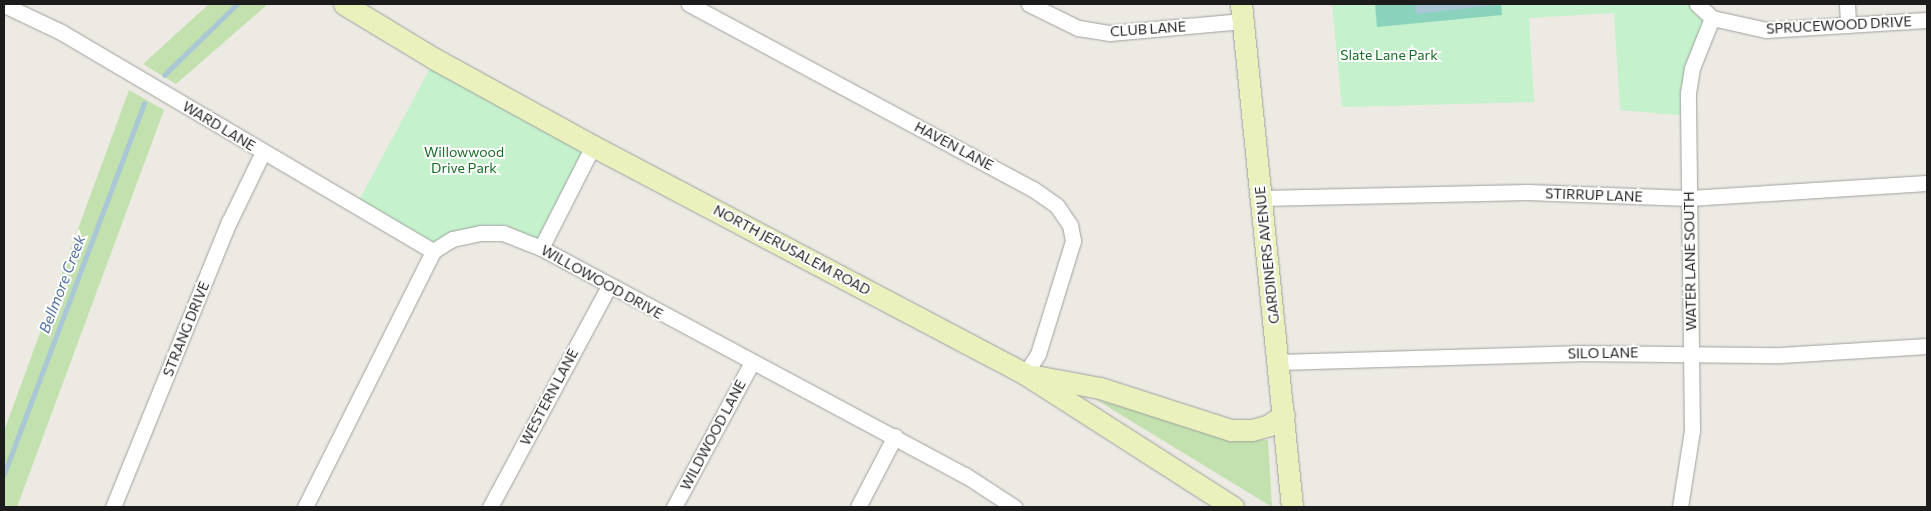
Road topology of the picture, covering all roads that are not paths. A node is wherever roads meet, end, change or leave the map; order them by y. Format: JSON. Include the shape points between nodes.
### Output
{"nodes":[{"id":1,"x":344,"y":4,"type":"edge"},
{"id":2,"x":690,"y":4,"type":"edge"},
{"id":3,"x":1029,"y":4,"type":"edge"},
{"id":4,"x":1697,"y":4,"type":"edge"},
{"id":5,"x":1847,"y":4,"type":"edge"},
{"id":6,"x":4,"y":5,"type":"edge"},
{"id":7,"x":1242,"y":12,"type":"edge"},
{"id":8,"x":1712,"y":18,"type":"junction"},
{"id":9,"x":1927,"y":20,"type":"edge"},
{"id":10,"x":1848,"y":25,"type":"junction"},
{"id":11,"x":594,"y":146,"type":"junction"},
{"id":12,"x":263,"y":152,"type":"junction"},
{"id":13,"x":1927,"y":183,"type":"edge"},
{"id":14,"x":1261,"y":198,"type":"junction"},
{"id":15,"x":1689,"y":198,"type":"junction"},
{"id":16,"x":541,"y":248,"type":"junction"},
{"id":17,"x":433,"y":251,"type":"junction"},
{"id":18,"x":608,"y":286,"type":"junction"},
{"id":19,"x":1927,"y":346,"type":"edge"},
{"id":20,"x":1691,"y":353,"type":"junction"},
{"id":21,"x":752,"y":362,"type":"junction"},
{"id":22,"x":1278,"y":362,"type":"junction"},
{"id":23,"x":1025,"y":374,"type":"junction"},
{"id":24,"x":1284,"y":415,"type":"junction"},
{"id":25,"x":895,"y":436,"type":"junction"},
{"id":26,"x":113,"y":507,"type":"edge"},
{"id":27,"x":305,"y":507,"type":"edge"},
{"id":28,"x":490,"y":507,"type":"edge"},
{"id":29,"x":674,"y":507,"type":"edge"},
{"id":30,"x":858,"y":507,"type":"edge"},
{"id":31,"x":1014,"y":507,"type":"edge"},
{"id":32,"x":1233,"y":507,"type":"edge"},
{"id":33,"x":1292,"y":507,"type":"edge"},
{"id":34,"x":1680,"y":507,"type":"edge"}],
"edges":[{"from":1,"to":11,"type":"main road","name":"NORTH JERUSALEM ROAD","via":[[433,58]]},
{"from":2,"to":23,"type":"street","name":"HAVEN LANE","via":[[1033,189],[1057,206],[1070,225],[1072,241],[1038,354]]},
{"from":3,"to":7,"type":"street","name":"CLUB LANE","via":[[1078,28],[1109,33]]},
{"from":4,"to":8,"type":"street"},
{"from":5,"to":10,"type":"street"},
{"from":6,"to":12,"type":"street","name":"WARD LANE","via":[[61,32]]},
{"from":7,"to":14,"type":"main road","name":"GARDINERS AVENUE"},
{"from":8,"to":10,"type":"street","name":"SPRUCEWOOD DRIVE","via":[[1766,30]]},
{"from":8,"to":15,"type":"street","name":"WATER LANE SOUTH","via":[[1692,68],[1688,93]]},
{"from":9,"to":10,"type":"street","name":"SPRUCEWOOD DRIVE"},
{"from":11,"to":16,"type":"street"},
{"from":11,"to":23,"type":"main road","name":"NORTH JERUSALEM ROAD"},
{"from":12,"to":17,"type":"street","name":"WARD LANE"},
{"from":12,"to":26,"type":"street","name":"STRANG DRIVE","via":[[230,222]]},
{"from":13,"to":15,"type":"street","name":"STIRRUP LANE"},
{"from":14,"to":15,"type":"street","name":"STIRRUP LANE","via":[[1527,192]]},
{"from":14,"to":22,"type":"main road","name":"GARDINERS AVENUE"},
{"from":15,"to":20,"type":"street","name":"WATER LANE SOUTH"},
{"from":16,"to":17,"type":"street","name":"WILLOWOOD DRIVE","via":[[503,233],[481,233],[452,240]]},
{"from":16,"to":18,"type":"street","name":"WILLOWOOD DRIVE"},
{"from":17,"to":27,"type":"street"},
{"from":18,"to":21,"type":"street","name":"WILLOWOOD DRIVE"},
{"from":18,"to":28,"type":"street","name":"WESTERN LANE"},
{"from":19,"to":20,"type":"street","name":"SILO LANE","via":[[1781,355]]},
{"from":20,"to":22,"type":"street","name":"SILO LANE"},
{"from":20,"to":34,"type":"street","name":"WATER LANE SOUTH","via":[[1692,430]]},
{"from":21,"to":25,"type":"street","name":"WILLOWOOD DRIVE"},
{"from":21,"to":29,"type":"street","name":"WILDWOOD LANE"},
{"from":22,"to":24,"type":"main road","name":"GARDINERS AVENUE"},
{"from":23,"to":24,"type":"main road","via":[[1100,388],[1231,430],[1252,430],[1269,425]]},
{"from":23,"to":32,"type":"main road","name":"NORTH JERUSALEM ROAD"},
{"from":24,"to":33,"type":"main road","name":"GARDINERS AVENUE"},
{"from":25,"to":30,"type":"street"},
{"from":25,"to":31,"type":"street","name":"WILLOWOOD DRIVE"}]}
